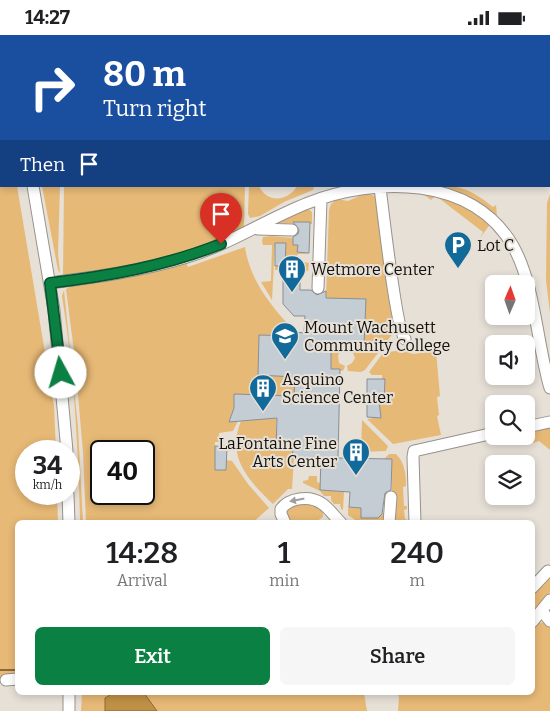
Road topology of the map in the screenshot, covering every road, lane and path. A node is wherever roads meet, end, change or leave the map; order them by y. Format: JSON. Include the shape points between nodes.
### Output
{"nodes":[{"id":1,"x":33,"y":187,"type":"edge"},
{"id":2,"x":380,"y":187,"type":"junction"},
{"id":3,"x":321,"y":199,"type":"junction"},
{"id":4,"x":292,"y":230,"type":"dead end"},
{"id":5,"x":258,"y":231,"type":"junction"},
{"id":6,"x":50,"y":283,"type":"junction"},
{"id":7,"x":318,"y":288,"type":"dead end"},
{"id":8,"x":405,"y":339,"type":"dead end"},
{"id":9,"x":550,"y":388,"type":"edge"},
{"id":10,"x":550,"y":422,"type":"edge"},
{"id":11,"x":535,"y":425,"type":"edge"},
{"id":12,"x":485,"y":435,"type":"edge"},
{"id":13,"x":66,"y":440,"type":"edge"},
{"id":14,"x":391,"y":497,"type":"dead end"},
{"id":15,"x":68,"y":505,"type":"edge"},
{"id":16,"x":328,"y":508,"type":"junction"},
{"id":17,"x":69,"y":520,"type":"edge"},
{"id":18,"x":285,"y":520,"type":"edge"},
{"id":19,"x":328,"y":520,"type":"edge"},
{"id":20,"x":338,"y":520,"type":"edge"},
{"id":21,"x":389,"y":520,"type":"edge"},
{"id":22,"x":415,"y":520,"type":"edge"},
{"id":23,"x":548,"y":571,"type":"dead end"},
{"id":24,"x":535,"y":585,"type":"edge"},
{"id":25,"x":550,"y":600,"type":"edge"},
{"id":26,"x":542,"y":611,"type":"junction"},
{"id":27,"x":535,"y":619,"type":"edge"},
{"id":28,"x":550,"y":621,"type":"edge"},
{"id":29,"x":69,"y":695,"type":"edge"},
{"id":30,"x":69,"y":711,"type":"edge"}],
"edges":[{"from":1,"to":6,"type":"street"},
{"from":2,"to":3,"type":"street"},
{"from":2,"to":8,"type":"street","via":[[398,317]]},
{"from":2,"to":9,"type":"street","via":[[426,189],[454,196],[479,209],[500,229],[512,244],[524,271]]},
{"from":3,"to":5,"type":"street"},
{"from":3,"to":7,"type":"street"},
{"from":4,"to":5,"type":"street"},
{"from":5,"to":6,"type":"street","via":[[179,260],[121,273]]},
{"from":6,"to":13,"type":"street"},
{"from":10,"to":11,"type":"street"},
{"from":12,"to":22,"type":"street","via":[[414,451]]},
{"from":14,"to":21,"type":"street"},
{"from":15,"to":17,"type":"street"},
{"from":16,"to":18,"type":"street","one_way":true,"via":[[311,499],[294,500],[281,509]]},
{"from":16,"to":19,"type":"street"},
{"from":16,"to":20,"type":"street"},
{"from":23,"to":24,"type":"street"},
{"from":25,"to":26,"type":"street"},
{"from":26,"to":27,"type":"street"},
{"from":26,"to":28,"type":"street"},
{"from":29,"to":30,"type":"street"}]}
